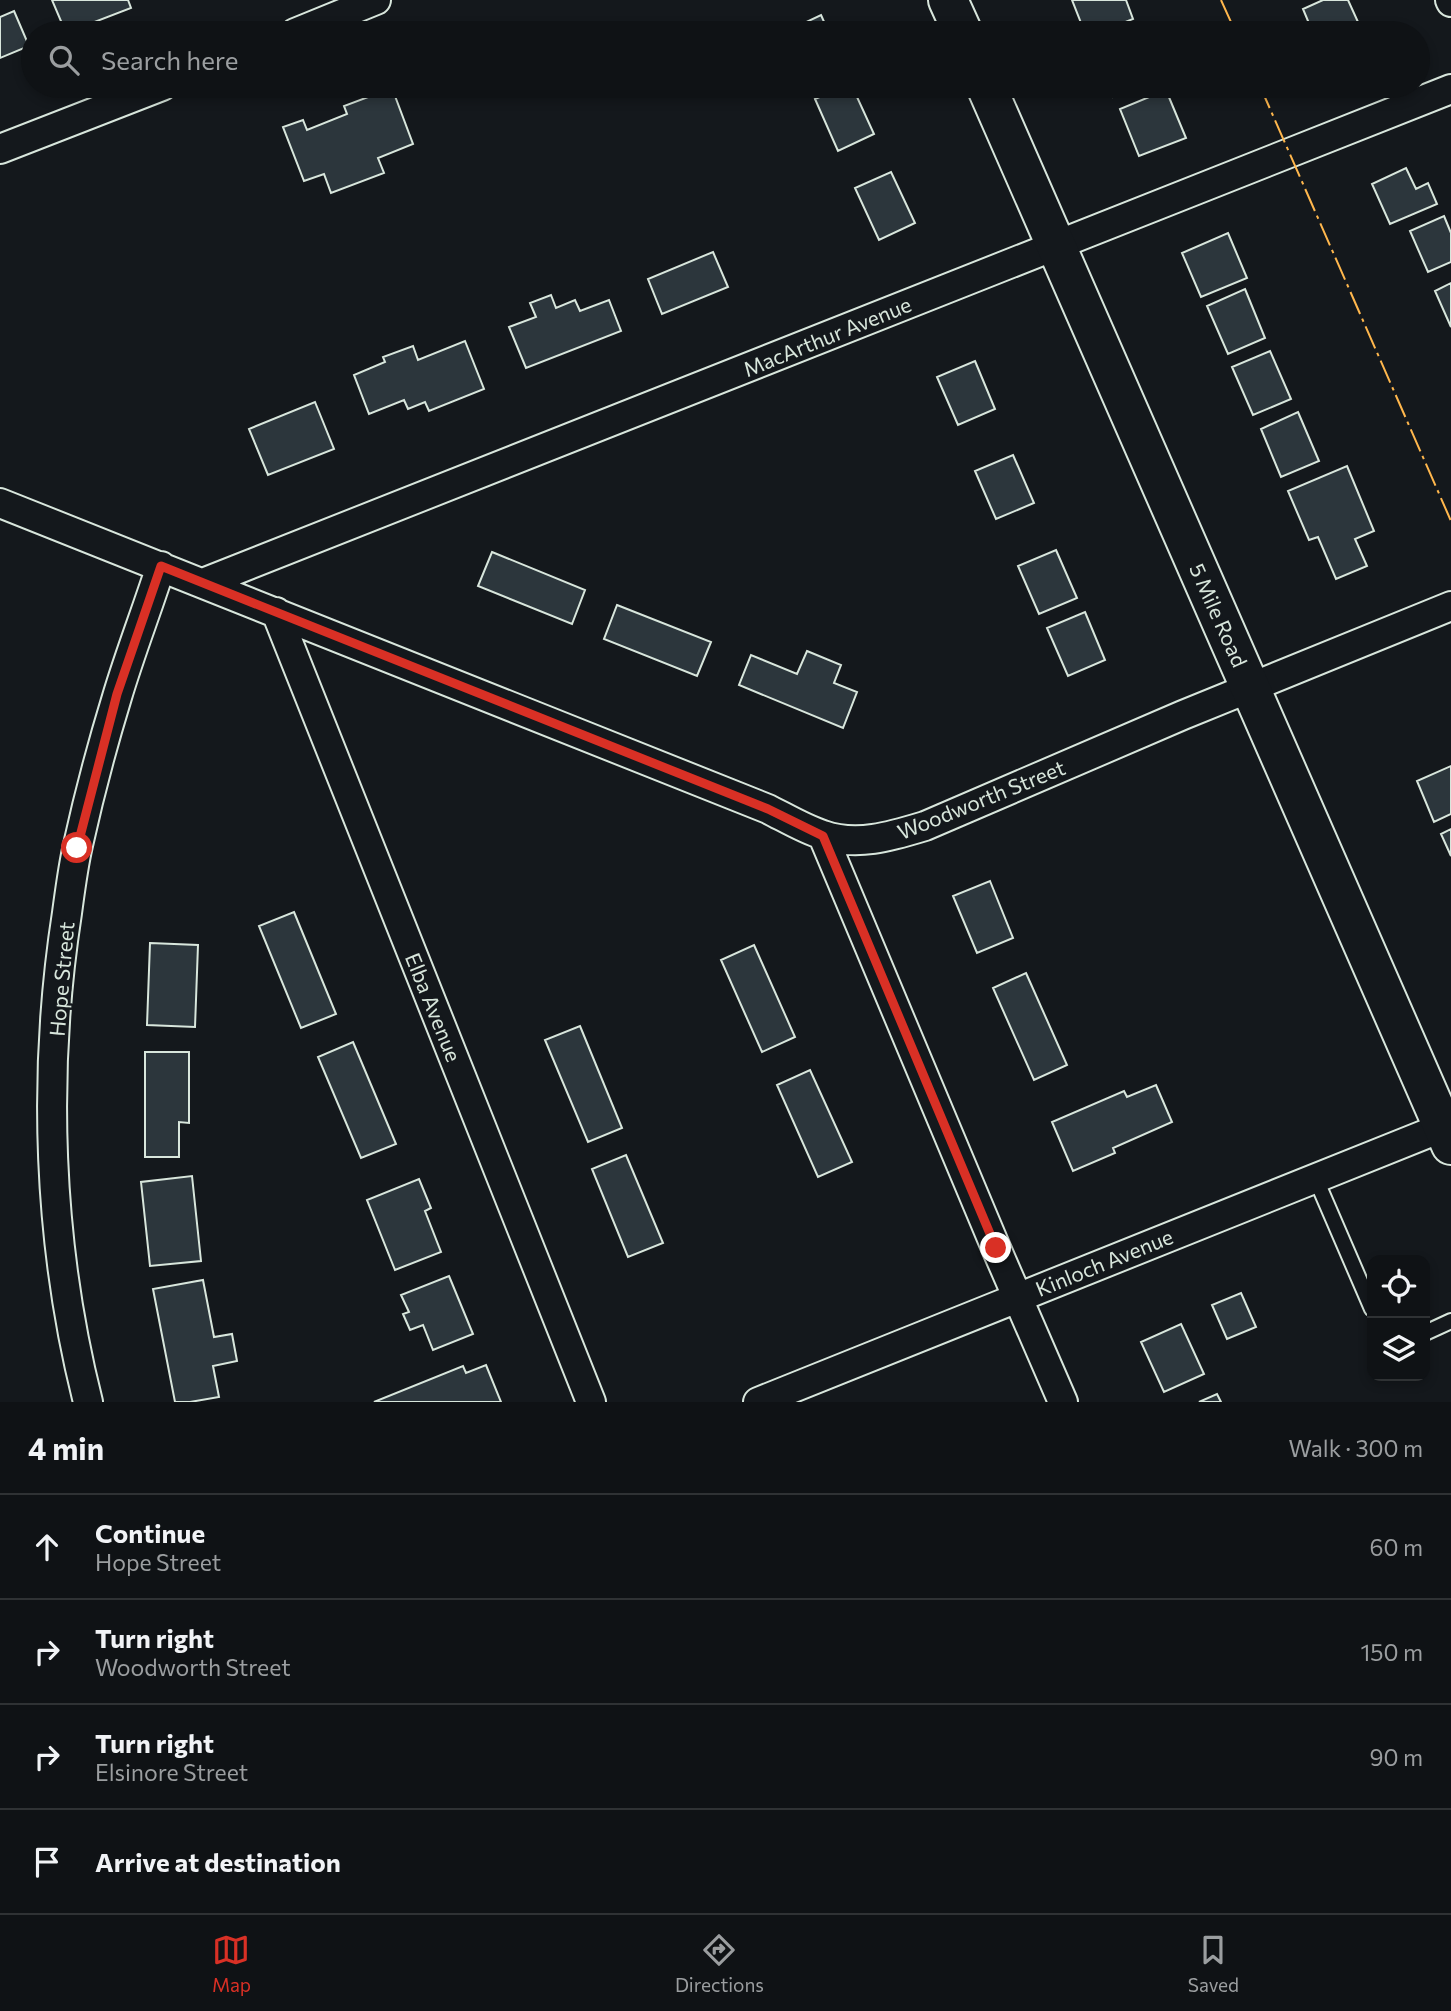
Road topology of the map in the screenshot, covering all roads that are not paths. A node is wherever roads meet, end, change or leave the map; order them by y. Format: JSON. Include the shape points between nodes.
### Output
{"nodes":[{"id":1,"x":376,"y":0,"type":"edge"},
{"id":2,"x":948,"y":0,"type":"edge"},
{"id":3,"x":324,"y":21,"type":"edge"},
{"id":4,"x":958,"y":21,"type":"edge"},
{"id":5,"x":1451,"y":89,"type":"edge"},
{"id":6,"x":1430,"y":97,"type":"edge"},
{"id":7,"x":131,"y":98,"type":"edge"},
{"id":8,"x":991,"y":98,"type":"edge"},
{"id":9,"x":1428,"y":98,"type":"edge"},
{"id":10,"x":0,"y":149,"type":"edge"},
{"id":11,"x":1056,"y":246,"type":"junction"},
{"id":12,"x":0,"y":503,"type":"edge"},
{"id":13,"x":161,"y":566,"type":"junction"},
{"id":14,"x":203,"y":583,"type":"junction"},
{"id":15,"x":1451,"y":606,"type":"edge"},
{"id":16,"x":276,"y":612,"type":"junction"},
{"id":17,"x":1252,"y":688,"type":"junction"},
{"id":18,"x":823,"y":836,"type":"junction"},
{"id":19,"x":1448,"y":1132,"type":"edge"},
{"id":20,"x":1315,"y":1177,"type":"junction"},
{"id":21,"x":1017,"y":1297,"type":"junction"},
{"id":22,"x":1367,"y":1297,"type":"edge"},
{"id":23,"x":1451,"y":1321,"type":"edge"},
{"id":24,"x":1430,"y":1331,"type":"edge"},
{"id":25,"x":88,"y":1402,"type":"edge"},
{"id":26,"x":592,"y":1402,"type":"edge"},
{"id":27,"x":758,"y":1402,"type":"edge"},
{"id":28,"x":1063,"y":1402,"type":"edge"}],
"edges":[{"from":1,"to":3,"type":"street"},
{"from":2,"to":4,"type":"main road"},
{"from":5,"to":6,"type":"street","name":"MacArthur Avenue"},
{"from":7,"to":10,"type":"street"},
{"from":8,"to":11,"type":"main road","name":"5 Mile Road"},
{"from":9,"to":11,"type":"street","name":"MacArthur Avenue"},
{"from":11,"to":14,"type":"street","name":"MacArthur Avenue"},
{"from":11,"to":17,"type":"main road","name":"5 Mile Road"},
{"from":12,"to":13,"type":"street","name":"Woodworth Street"},
{"from":13,"to":14,"type":"street","name":"Woodworth Street"},
{"from":13,"to":25,"type":"street","name":"Hope Street","via":[[100,754],[77,848],[60,957],[53,1072],[54,1166],[68,1300]]},
{"from":14,"to":16,"type":"street","name":"Woodworth Street"},
{"from":15,"to":17,"type":"street","name":"Woodworth Street"},
{"from":16,"to":18,"type":"street","name":"Woodworth Street","via":[[768,809]]},
{"from":16,"to":26,"type":"street","name":"Elba Avenue"},
{"from":17,"to":18,"type":"street","name":"Woodworth Street","via":[[925,826],[884,838],[851,841]]},
{"from":17,"to":19,"type":"main road","name":"5 Mile Road"},
{"from":18,"to":21,"type":"street"},
{"from":19,"to":20,"type":"street","name":"Kinloch Avenue"},
{"from":20,"to":21,"type":"street","name":"Kinloch Avenue"},
{"from":20,"to":22,"type":"lane"},
{"from":21,"to":27,"type":"street","name":"Kinloch Avenue"},
{"from":21,"to":28,"type":"street"},
{"from":23,"to":24,"type":"lane"}]}
